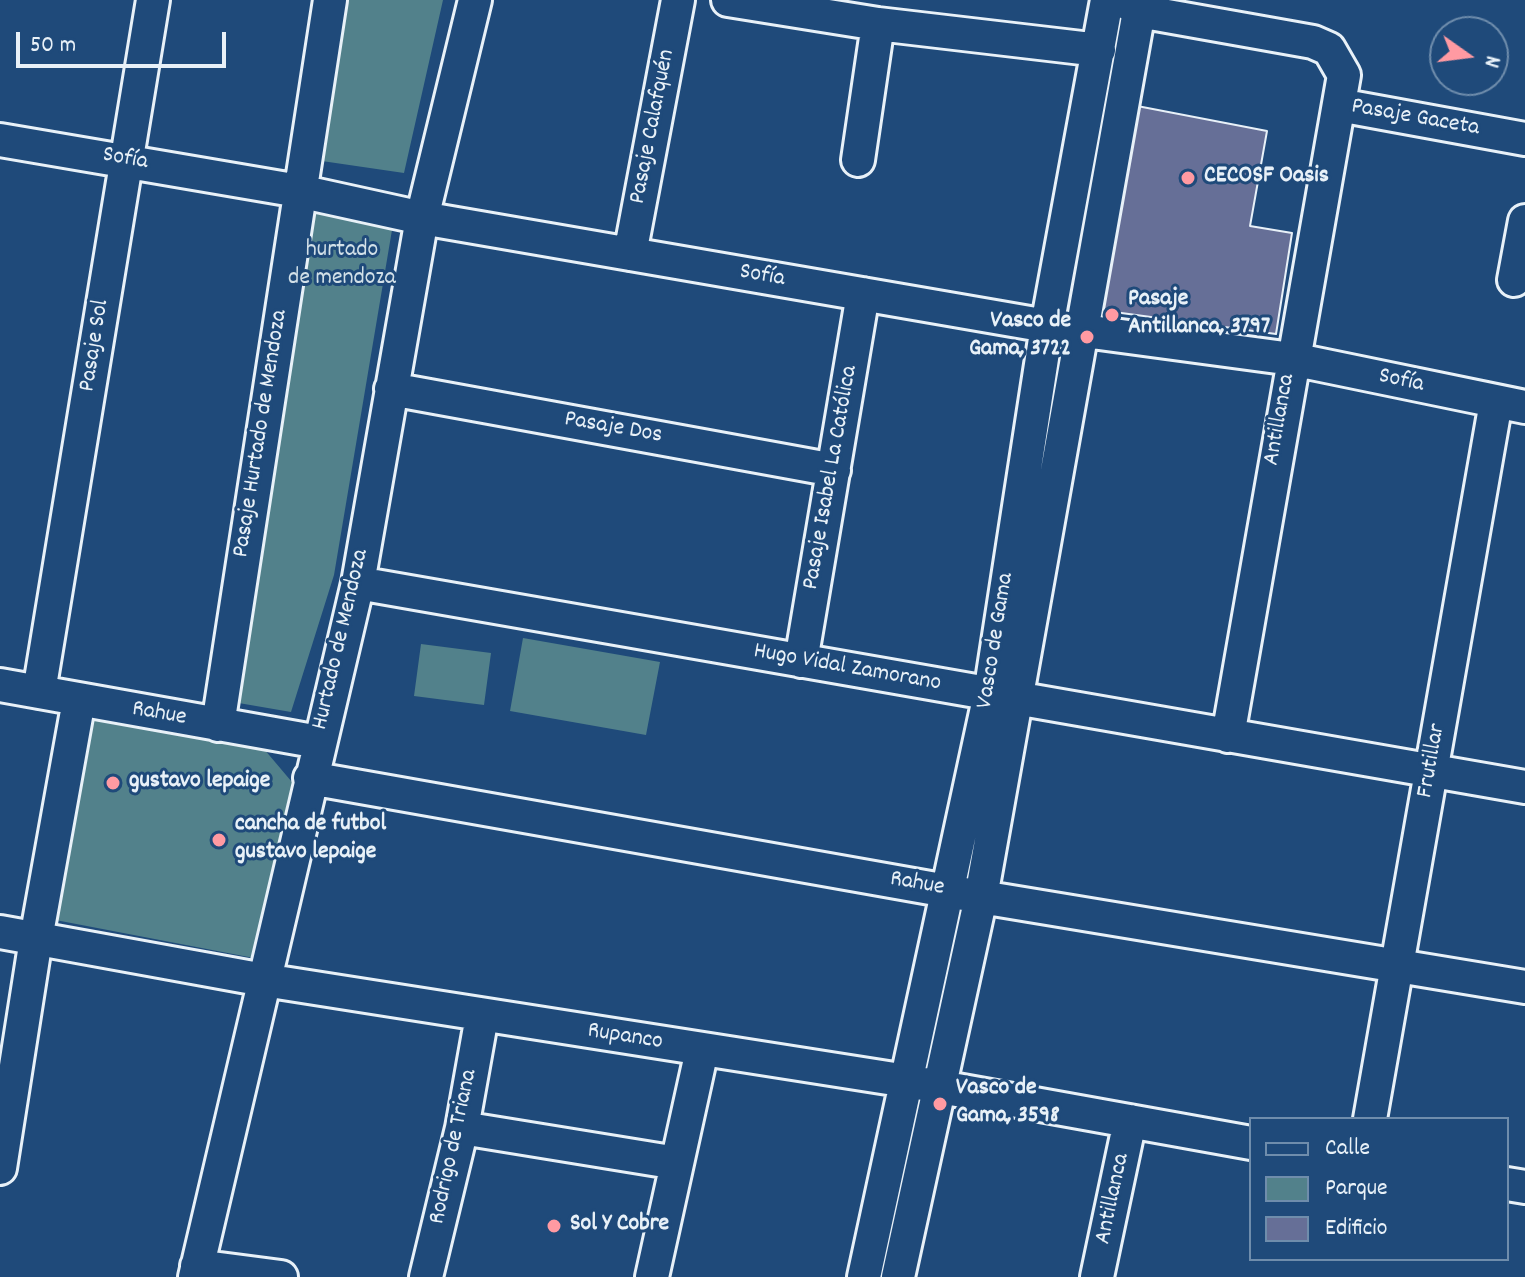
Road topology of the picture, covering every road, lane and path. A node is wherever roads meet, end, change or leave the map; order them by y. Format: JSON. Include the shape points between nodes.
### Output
{"nodes":[{"id":1,"x":153,"y":0,"type":"edge"},
{"id":2,"x":330,"y":0,"type":"edge"},
{"id":3,"x":475,"y":0,"type":"edge"},
{"id":4,"x":678,"y":0,"type":"edge"},
{"id":5,"x":728,"y":0,"type":"edge"},
{"id":6,"x":1107,"y":0,"type":"edge"},
{"id":7,"x":1131,"y":5,"type":"edge"},
{"id":8,"x":878,"y":24,"type":"junction"},
{"id":9,"x":1099,"y":50,"type":"junction"},
{"id":10,"x":1339,"y":105,"type":"junction"},
{"id":11,"x":1525,"y":139,"type":"edge"},
{"id":12,"x":0,"y":140,"type":"edge"},
{"id":13,"x":127,"y":160,"type":"junction"},
{"id":14,"x":858,"y":160,"type":"dead end"},
{"id":15,"x":299,"y":191,"type":"junction"},
{"id":16,"x":422,"y":218,"type":"junction"},
{"id":17,"x":1525,"y":221,"type":"edge"},
{"id":18,"x":630,"y":254,"type":"junction"},
{"id":19,"x":1514,"y":280,"type":"dead end"},
{"id":20,"x":863,"y":294,"type":"junction"},
{"id":21,"x":1047,"y":326,"type":"junction"},
{"id":22,"x":1079,"y":331,"type":"junction"},
{"id":23,"x":1292,"y":359,"type":"junction"},
{"id":24,"x":391,"y":389,"type":"junction"},
{"id":25,"x":1511,"y":405,"type":"edge"},
{"id":26,"x":834,"y":470,"type":"junction"},
{"id":27,"x":358,"y":583,"type":"junction"},
{"id":28,"x":801,"y":661,"type":"junction"},
{"id":29,"x":0,"y":685,"type":"edge"},
{"id":30,"x":39,"y":692,"type":"junction"},
{"id":31,"x":1003,"y":697,"type":"junction"},
{"id":32,"x":79,"y":700,"type":"junction"},
{"id":33,"x":218,"y":725,"type":"junction"},
{"id":34,"x":1228,"y":736,"type":"junction"},
{"id":35,"x":319,"y":742,"type":"junction"},
{"id":36,"x":1432,"y":772,"type":"junction"},
{"id":37,"x":310,"y":778,"type":"junction"},
{"id":38,"x":1525,"y":787,"type":"edge"},
{"id":39,"x":948,"y":890,"type":"junction"},
{"id":40,"x":981,"y":897,"type":"junction"},
{"id":41,"x":0,"y":932,"type":"edge"},
{"id":42,"x":36,"y":939,"type":"junction"},
{"id":43,"x":1395,"y":964,"type":"junction"},
{"id":44,"x":264,"y":980,"type":"junction"},
{"id":45,"x":1525,"y":987,"type":"edge"},
{"id":46,"x":482,"y":1016,"type":"junction"},
{"id":47,"x":702,"y":1050,"type":"junction"},
{"id":48,"x":907,"y":1081,"type":"junction"},
{"id":49,"x":941,"y":1088,"type":"junction"},
{"id":50,"x":1370,"y":1117,"type":"edge"},
{"id":51,"x":1130,"y":1121,"type":"junction"},
{"id":52,"x":462,"y":1128,"type":"junction"},
{"id":53,"x":1249,"y":1143,"type":"edge"},
{"id":54,"x":677,"y":1163,"type":"junction"},
{"id":55,"x":0,"y":1168,"type":"edge"},
{"id":56,"x":196,"y":1271,"type":"edge"},
{"id":57,"x":281,"y":1277,"type":"edge"},
{"id":58,"x":426,"y":1277,"type":"edge"},
{"id":59,"x":652,"y":1277,"type":"edge"},
{"id":60,"x":864,"y":1277,"type":"edge"},
{"id":61,"x":898,"y":1277,"type":"edge"},
{"id":62,"x":1097,"y":1277,"type":"edge"}],
"edges":[{"from":1,"to":13,"type":"street","name":"Pasaje Sol"},
{"from":2,"to":15,"type":"street","name":"Pasaje Hurtado de Mendoza"},
{"from":3,"to":16,"type":"street","name":"Hurtado de Mendoza"},
{"from":4,"to":18,"type":"street","name":"Pasaje Calafquén"},
{"from":5,"to":8,"type":"street"},
{"from":6,"to":9,"type":"street","name":"Vasco de Gama"},
{"from":7,"to":10,"type":"street","name":"Pasaje Gaceta","via":[[1329,49],[1344,75]]},
{"from":7,"to":22,"type":"street","name":"Vasco de Gama"},
{"from":8,"to":9,"type":"street"},
{"from":8,"to":14,"type":"street"},
{"from":9,"to":21,"type":"street","name":"Vasco de Gama"},
{"from":10,"to":11,"type":"street","name":"Pasaje Gaceta"},
{"from":10,"to":23,"type":"street","name":"Antillanca"},
{"from":12,"to":13,"type":"street","name":"Sofía"},
{"from":13,"to":15,"type":"street","name":"Sofía"},
{"from":13,"to":30,"type":"street","name":"Pasaje Sol"},
{"from":15,"to":16,"type":"street","name":"Sofía"},
{"from":15,"to":33,"type":"street","name":"Pasaje Hurtado de Mendoza"},
{"from":16,"to":18,"type":"street","name":"Sofía"},
{"from":16,"to":24,"type":"street","name":"Hurtado de Mendoza"},
{"from":17,"to":19,"type":"street"},
{"from":18,"to":20,"type":"street","name":"Sofía"},
{"from":20,"to":21,"type":"street","name":"Sofía"},
{"from":20,"to":26,"type":"street","name":"Pasaje Isabel La Católica"},
{"from":21,"to":22,"type":"street","name":"Sofía"},
{"from":21,"to":31,"type":"street","name":"Vasco de Gama"},
{"from":22,"to":23,"type":"street","name":"Sofía"},
{"from":22,"to":31,"type":"street","name":"Vasco de Gama"},
{"from":23,"to":25,"type":"street","name":"Sofía"},
{"from":23,"to":34,"type":"street","name":"Antillanca"},
{"from":24,"to":26,"type":"street","name":"Pasaje Dos"},
{"from":24,"to":27,"type":"street","name":"Hurtado de Mendoza"},
{"from":25,"to":36,"type":"street","name":"Frutillar"},
{"from":26,"to":28,"type":"street","name":"Pasaje Isabel La Católica"},
{"from":27,"to":28,"type":"street","name":"Hugo Vidal Zamorano"},
{"from":27,"to":35,"type":"street","name":"Hurtado de Mendoza"},
{"from":28,"to":31,"type":"street","name":"Hugo Vidal Zamorano"},
{"from":29,"to":30,"type":"street","name":"Rahue"},
{"from":30,"to":32,"type":"street","name":"Rahue"},
{"from":31,"to":34,"type":"street","name":"Hugo Vidal Zamorano"},
{"from":31,"to":39,"type":"street","name":"Vasco de Gama"},
{"from":31,"to":40,"type":"street","name":"Vasco de Gama"},
{"from":32,"to":33,"type":"street","name":"Rahue"},
{"from":32,"to":42,"type":"street"},
{"from":33,"to":35,"type":"street","name":"Rahue"},
{"from":34,"to":36,"type":"street","name":"Hugo Vidal Zamorano"},
{"from":35,"to":37,"type":"street","name":"Hurtado de Mendoza"},
{"from":36,"to":38,"type":"street","name":"Hugo Vidal Zamorano"},
{"from":36,"to":43,"type":"street","name":"Frutillar"},
{"from":37,"to":39,"type":"street","name":"Rahue"},
{"from":37,"to":44,"type":"street","name":"Hurtado de Mendoza"},
{"from":39,"to":40,"type":"street","name":"Rahue"},
{"from":39,"to":48,"type":"street","name":"Vasco de Gama"},
{"from":40,"to":43,"type":"street","name":"Rahue"},
{"from":40,"to":49,"type":"street","name":"Vasco de Gama"},
{"from":41,"to":42,"type":"street","name":"Rupanco"},
{"from":42,"to":44,"type":"street","name":"Rupanco"},
{"from":42,"to":55,"type":"street"},
{"from":43,"to":45,"type":"street","name":"Rahue"},
{"from":43,"to":50,"type":"street","name":"Frutillar"},
{"from":44,"to":46,"type":"street","name":"Rupanco"},
{"from":44,"to":56,"type":"street","name":"Hurtado de Mendoza"},
{"from":46,"to":47,"type":"street","name":"Rupanco"},
{"from":46,"to":52,"type":"street","name":"Rodrigo de Triana"},
{"from":47,"to":48,"type":"street","name":"Rupanco"},
{"from":47,"to":54,"type":"street"},
{"from":48,"to":49,"type":"street","name":"Rupanco"},
{"from":48,"to":60,"type":"street","name":"Vasco de Gama"},
{"from":49,"to":51,"type":"street","name":"Rupanco"},
{"from":49,"to":61,"type":"street","name":"Vasco de Gama"},
{"from":51,"to":53,"type":"street","name":"Rupanco"},
{"from":51,"to":62,"type":"street","name":"Antillanca"},
{"from":52,"to":54,"type":"street"},
{"from":52,"to":58,"type":"street","name":"Rodrigo de Triana"},
{"from":54,"to":59,"type":"street"},
{"from":56,"to":57,"type":"street"}]}
